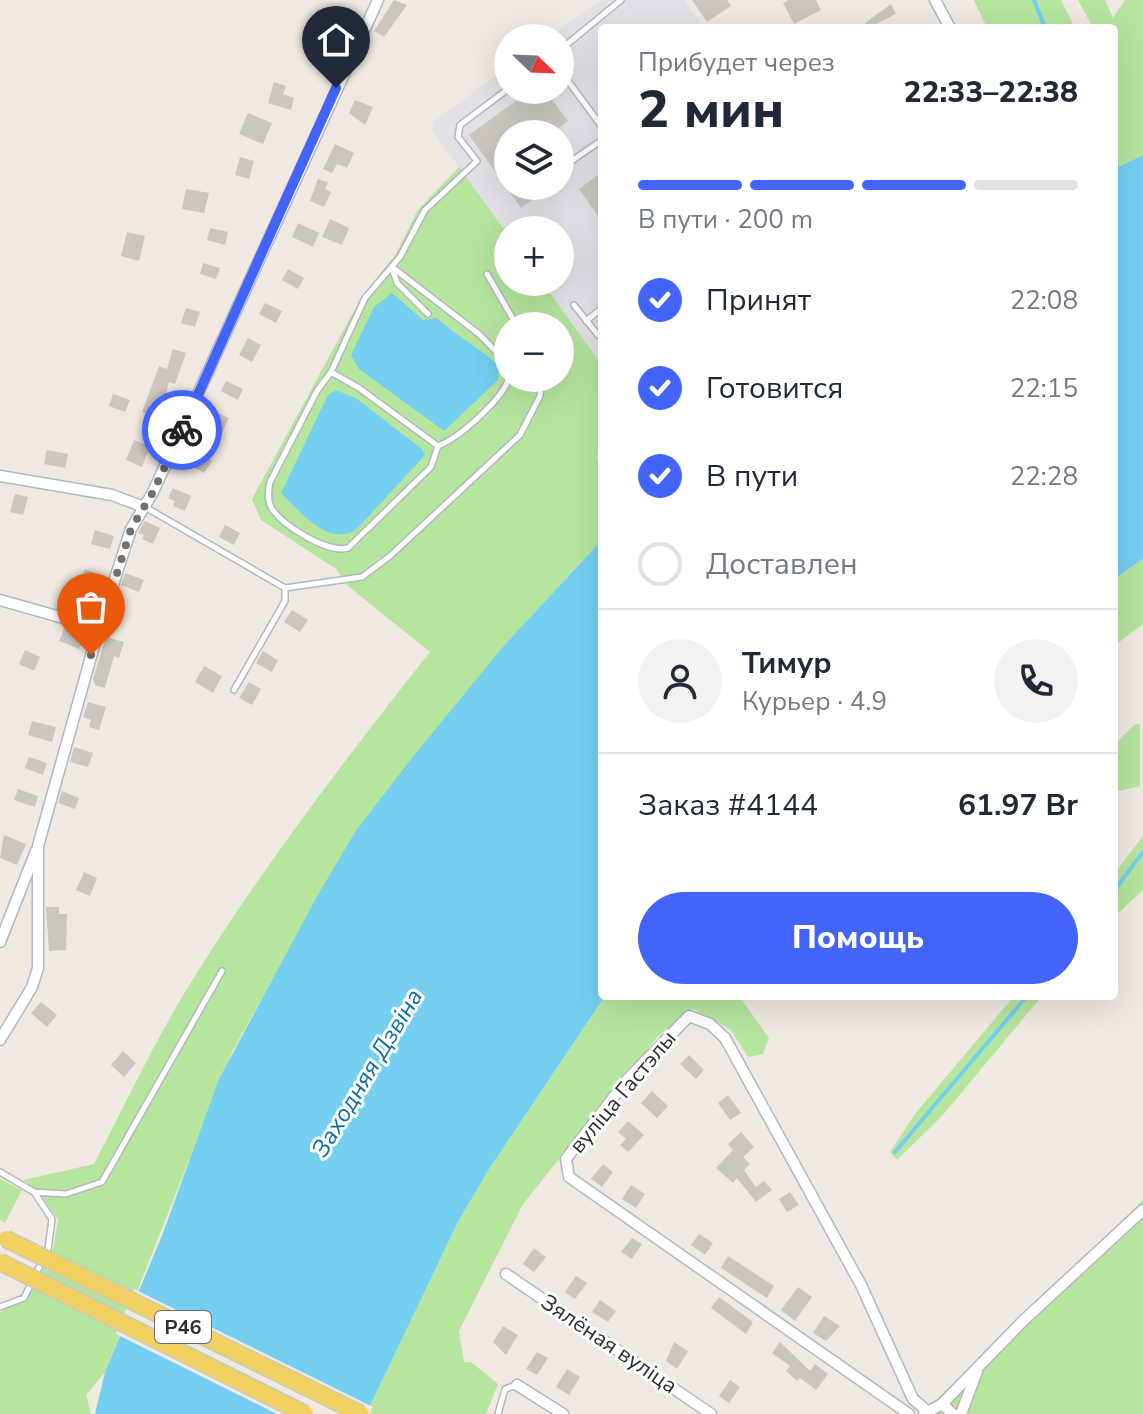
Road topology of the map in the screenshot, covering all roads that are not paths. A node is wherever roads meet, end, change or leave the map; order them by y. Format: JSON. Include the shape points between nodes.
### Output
{"nodes":[{"id":1,"x":378,"y":0,"type":"edge"},
{"id":2,"x":621,"y":0,"type":"edge"},
{"id":3,"x":935,"y":0,"type":"edge"},
{"id":4,"x":948,"y":24,"type":"edge"},
{"id":5,"x":574,"y":39,"type":"edge"},
{"id":6,"x":574,"y":89,"type":"edge"},
{"id":7,"x":494,"y":100,"type":"edge"},
{"id":8,"x":598,"y":122,"type":"edge"},
{"id":9,"x":598,"y":143,"type":"edge"},
{"id":10,"x":574,"y":159,"type":"edge"},
{"id":11,"x":392,"y":267,"type":"junction"},
{"id":12,"x":487,"y":274,"type":"dead end"},
{"id":13,"x":574,"y":305,"type":"dead end"},
{"id":14,"x":598,"y":311,"type":"edge"},
{"id":15,"x":509,"y":312,"type":"edge"},
{"id":16,"x":428,"y":314,"type":"dead end"},
{"id":17,"x":586,"y":321,"type":"junction"},
{"id":18,"x":598,"y":335,"type":"dead end"},
{"id":19,"x":494,"y":350,"type":"edge"},
{"id":20,"x":331,"y":372,"type":"junction"},
{"id":21,"x":503,"y":392,"type":"edge"},
{"id":22,"x":540,"y":392,"type":"edge"},
{"id":23,"x":438,"y":446,"type":"junction"},
{"id":24,"x":0,"y":476,"type":"edge"},
{"id":25,"x":144,"y":507,"type":"junction"},
{"id":26,"x":285,"y":588,"type":"junction"},
{"id":27,"x":0,"y":600,"type":"edge"},
{"id":28,"x":99,"y":628,"type":"junction"},
{"id":29,"x":234,"y":690,"type":"dead end"},
{"id":30,"x":38,"y":846,"type":"junction"},
{"id":31,"x":0,"y":942,"type":"edge"},
{"id":32,"x":222,"y":971,"type":"dead end"},
{"id":33,"x":0,"y":1040,"type":"edge"},
{"id":34,"x":0,"y":1172,"type":"edge"},
{"id":35,"x":34,"y":1192,"type":"junction"},
{"id":36,"x":1143,"y":1210,"type":"edge"},
{"id":37,"x":6,"y":1239,"type":"dead end"},
{"id":38,"x":0,"y":1262,"type":"edge"},
{"id":39,"x":506,"y":1274,"type":"dead end"},
{"id":40,"x":0,"y":1307,"type":"edge"},
{"id":41,"x":977,"y":1369,"type":"junction"},
{"id":42,"x":517,"y":1385,"type":"joint"},
{"id":43,"x":942,"y":1404,"type":"junction"},
{"id":44,"x":925,"y":1412,"type":"edge"},
{"id":45,"x":305,"y":1414,"type":"edge"},
{"id":46,"x":361,"y":1414,"type":"edge"},
{"id":47,"x":498,"y":1414,"type":"edge"},
{"id":48,"x":563,"y":1414,"type":"edge"},
{"id":49,"x":711,"y":1414,"type":"edge"},
{"id":50,"x":909,"y":1414,"type":"edge"},
{"id":51,"x":953,"y":1414,"type":"edge"},
{"id":52,"x":961,"y":1414,"type":"edge"}],
"edges":[{"from":1,"to":25,"type":"street"},
{"from":2,"to":5,"type":"lane"},
{"from":3,"to":4,"type":"street"},
{"from":6,"to":8,"type":"lane"},
{"from":7,"to":11,"type":"lane","via":[[460,125],[458,137],[477,161],[425,210]]},
{"from":9,"to":10,"type":"lane"},
{"from":11,"to":16,"type":"lane","via":[[397,283]]},
{"from":11,"to":19,"type":"lane"},
{"from":11,"to":20,"type":"lane","via":[[354,317]]},
{"from":12,"to":15,"type":"lane"},
{"from":13,"to":17,"type":"lane"},
{"from":14,"to":17,"type":"lane"},
{"from":17,"to":18,"type":"lane"},
{"from":20,"to":23,"type":"lane"},
{"from":20,"to":23,"type":"lane","via":[[270,482],[269,503],[281,518],[325,548],[348,548],[431,467]]},
{"from":21,"to":23,"type":"lane","via":[[461,433]]},
{"from":22,"to":26,"type":"lane","via":[[520,435],[390,556],[362,577]]},
{"from":24,"to":25,"type":"street","via":[[112,495]]},
{"from":25,"to":26,"type":"lane"},
{"from":25,"to":28,"type":"street","via":[[131,529]]},
{"from":26,"to":29,"type":"lane","via":[[285,601]]},
{"from":27,"to":28,"type":"street"},
{"from":28,"to":30,"type":"street"},
{"from":30,"to":31,"type":"street"},
{"from":30,"to":33,"type":"street","via":[[38,968],[24,1005]]},
{"from":32,"to":35,"type":"lane","via":[[102,1182],[66,1194]]},
{"from":34,"to":35,"type":"lane"},
{"from":35,"to":40,"type":"lane","via":[[52,1219],[48,1249],[24,1298]]},
{"from":36,"to":41,"type":"street"},
{"from":37,"to":46,"type":"main road","number":"Р46","bridge":true},
{"from":38,"to":45,"type":"main road","number":"Р46","bridge":true},
{"from":39,"to":49,"type":"street","name":"Зялёная вуліца"},
{"from":41,"to":43,"type":"street"},
{"from":41,"to":52,"type":"street"},
{"from":42,"to":47,"type":"lane","via":[[505,1389]]},
{"from":42,"to":48,"type":"street"},
{"from":43,"to":44,"type":"street"},
{"from":43,"to":51,"type":"street"},
{"from":44,"to":50,"type":"street","name":"вуліца Гастэлы","via":[[913,1399],[861,1285],[725,1038],[710,1024],[689,1016],[626,1081],[566,1159],[569,1177]]}]}
